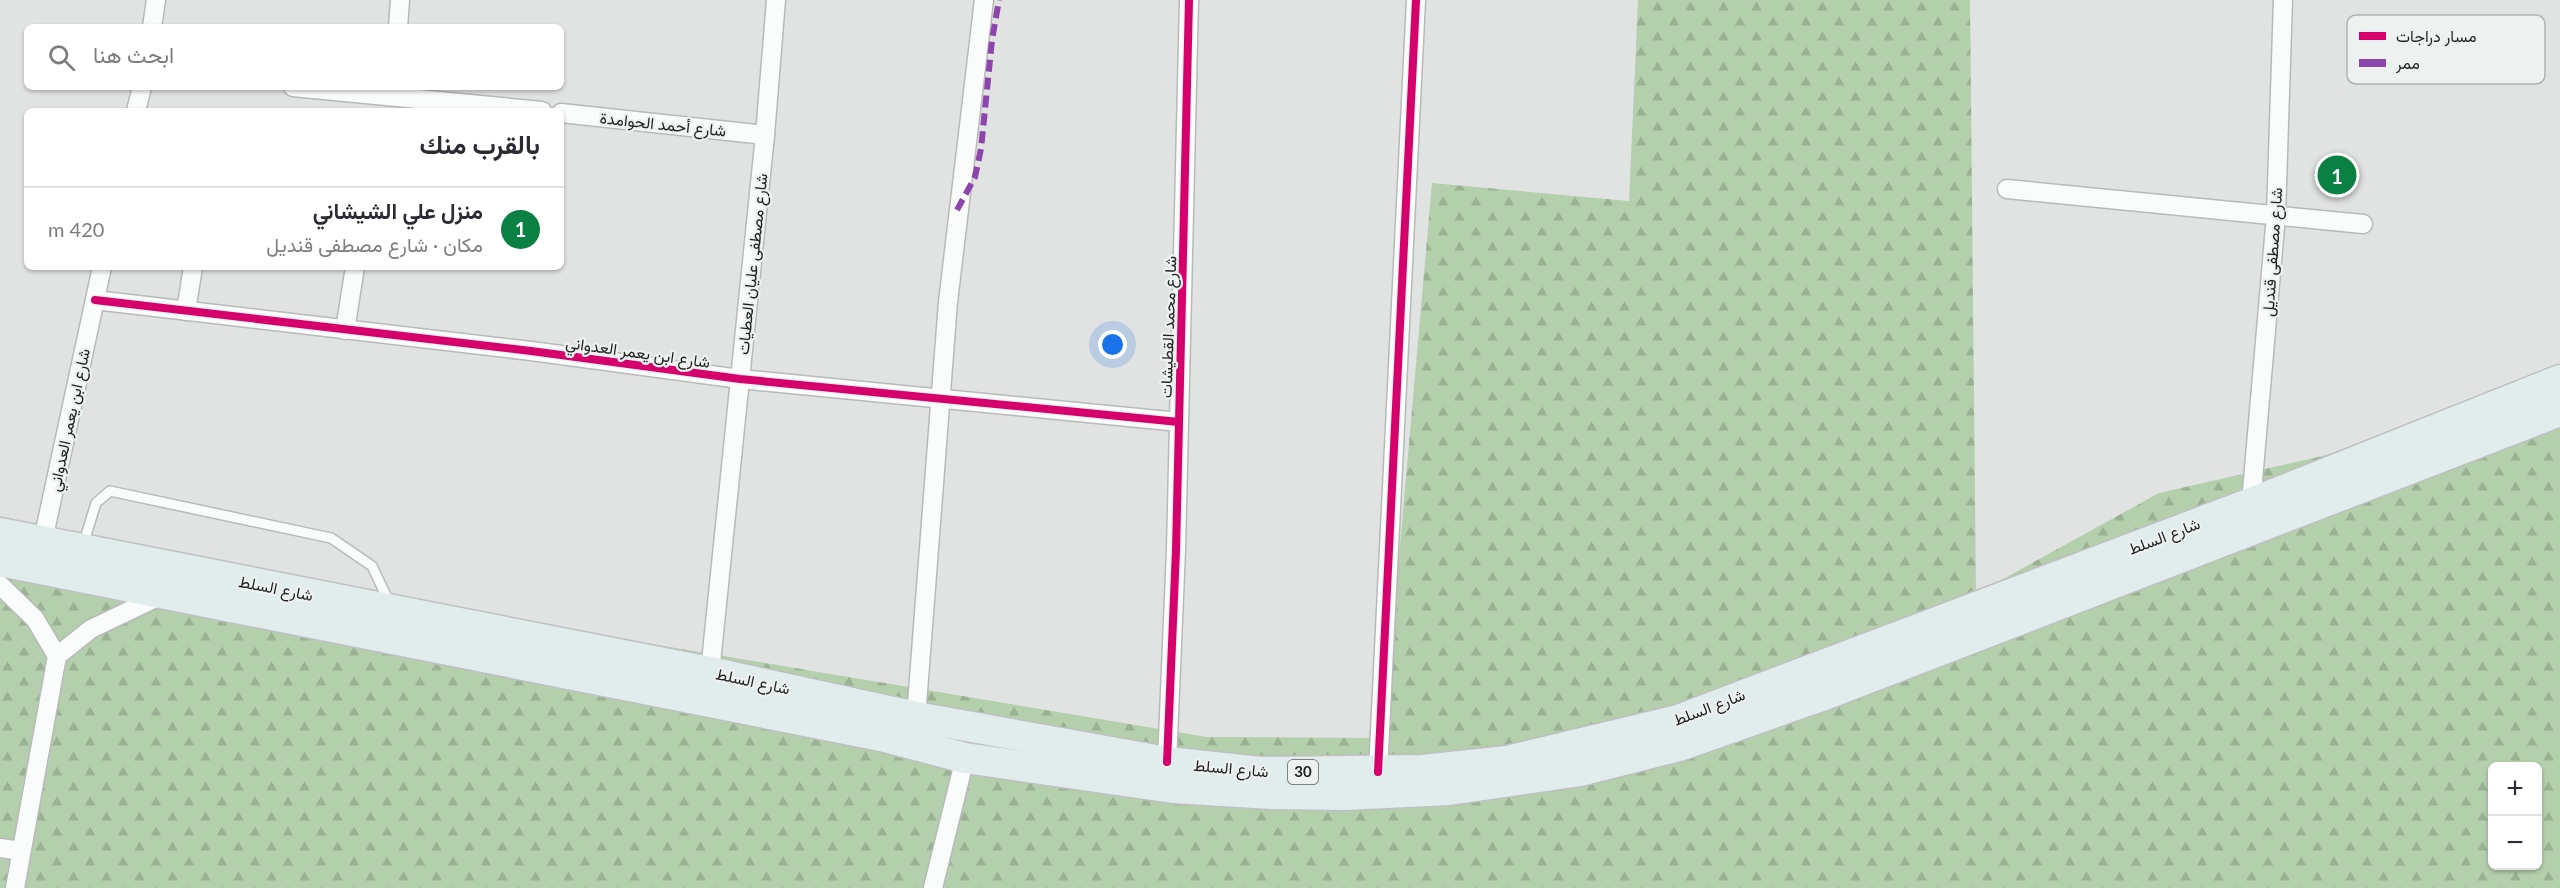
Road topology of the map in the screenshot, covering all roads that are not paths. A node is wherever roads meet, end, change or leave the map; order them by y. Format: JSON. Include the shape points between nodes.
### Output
{"nodes":[{"id":1,"x":156,"y":0,"type":"edge"},
{"id":2,"x":400,"y":0,"type":"edge"},
{"id":3,"x":776,"y":0,"type":"edge"},
{"id":4,"x":984,"y":0,"type":"edge"},
{"id":5,"x":1189,"y":0,"type":"edge"},
{"id":6,"x":1416,"y":0,"type":"edge"},
{"id":7,"x":2283,"y":0,"type":"edge"},
{"id":8,"x":152,"y":24,"type":"edge"},
{"id":9,"x":398,"y":24,"type":"edge"},
{"id":10,"x":140,"y":90,"type":"edge"},
{"id":11,"x":318,"y":90,"type":"edge"},
{"id":12,"x":386,"y":98,"type":"edge"},
{"id":13,"x":137,"y":108,"type":"edge"},
{"id":14,"x":506,"y":108,"type":"edge"},
{"id":15,"x":564,"y":113,"type":"edge"},
{"id":16,"x":765,"y":135,"type":"junction"},
{"id":17,"x":2007,"y":189,"type":"dead end"},
{"id":18,"x":2276,"y":215,"type":"junction"},
{"id":19,"x":2363,"y":224,"type":"dead end"},
{"id":20,"x":101,"y":270,"type":"edge"},
{"id":21,"x":193,"y":270,"type":"edge"},
{"id":22,"x":355,"y":270,"type":"edge"},
{"id":23,"x":95,"y":300,"type":"junction"},
{"id":24,"x":186,"y":311,"type":"junction"},
{"id":25,"x":345,"y":330,"type":"junction"},
{"id":26,"x":740,"y":379,"type":"junction"},
{"id":27,"x":2560,"y":380,"type":"edge"},
{"id":28,"x":940,"y":400,"type":"junction"},
{"id":29,"x":2560,"y":411,"type":"edge"},
{"id":30,"x":1179,"y":422,"type":"junction"},
{"id":31,"x":2251,"y":503,"type":"junction"},
{"id":32,"x":0,"y":533,"type":"edge"},
{"id":33,"x":43,"y":540,"type":"junction"},
{"id":34,"x":82,"y":549,"type":"junction"},
{"id":35,"x":0,"y":561,"type":"edge"},
{"id":36,"x":0,"y":585,"type":"edge"},
{"id":37,"x":164,"y":594,"type":"junction"},
{"id":38,"x":393,"y":611,"type":"junction"},
{"id":39,"x":57,"y":656,"type":"junction"},
{"id":40,"x":710,"y":672,"type":"junction"},
{"id":41,"x":916,"y":717,"type":"junction"},
{"id":42,"x":965,"y":758,"type":"junction"},
{"id":43,"x":1167,"y":762,"type":"junction"},
{"id":44,"x":1378,"y":772,"type":"junction"},
{"id":45,"x":0,"y":848,"type":"edge"},
{"id":46,"x":21,"y":851,"type":"junction"},
{"id":47,"x":15,"y":888,"type":"edge"},
{"id":48,"x":933,"y":888,"type":"edge"}],
"edges":[{"from":1,"to":8,"type":"street"},
{"from":2,"to":9,"type":"street"},
{"from":3,"to":16,"type":"street","name":"شارع مصطفى عليان العطيات"},
{"from":4,"to":28,"type":"street","via":[[957,210]]},
{"from":5,"to":30,"type":"street","name":"شارع محمد القطيشات"},
{"from":6,"to":44,"type":"street"},
{"from":7,"to":18,"type":"street","name":"شارع مصطفى قنديل"},
{"from":10,"to":13,"type":"street"},
{"from":11,"to":12,"type":"street"},
{"from":12,"to":14,"type":"street"},
{"from":15,"to":16,"type":"street","name":"شارع أحمد الحوامدة"},
{"from":16,"to":26,"type":"street","name":"شارع مصطفى عليان العطيات"},
{"from":17,"to":18,"type":"street"},
{"from":18,"to":19,"type":"street"},
{"from":18,"to":31,"type":"street","name":"شارع مصطفى قنديل"},
{"from":20,"to":23,"type":"street","name":"شارع ابن يعمر العدواني"},
{"from":21,"to":24,"type":"street"},
{"from":22,"to":25,"type":"street"},
{"from":23,"to":24,"type":"street","name":"شارع ابن يعمر العدواني"},
{"from":23,"to":33,"type":"street","name":"شارع ابن يعمر العدواني"},
{"from":24,"to":25,"type":"street","name":"شارع ابن يعمر العدواني"},
{"from":25,"to":26,"type":"street","name":"شارع ابن يعمر العدواني"},
{"from":26,"to":28,"type":"street","name":"شارع ابن يعمر العدواني"},
{"from":26,"to":40,"type":"street","name":"شارع مصطفى عليان العطيات"},
{"from":27,"to":31,"type":"main road","name":"شارع السلط","number":"30"},
{"from":28,"to":30,"type":"street","name":"شارع ابن يعمر العدواني"},
{"from":28,"to":41,"type":"street"},
{"from":29,"to":42,"type":"main road","name":"شارع السلط","number":"30","via":[[1827,694],[1655,754],[1580,771],[1449,790],[1304,795],[1173,788]]},
{"from":30,"to":43,"type":"street","name":"شارع محمد القطيشات"},
{"from":31,"to":44,"type":"main road","name":"شارع السلط","number":"30","via":[[1678,720],[1507,761]]},
{"from":32,"to":33,"type":"main road","name":"شارع السلط","number":"30"},
{"from":33,"to":34,"type":"main road","name":"شارع السلط","number":"30"},
{"from":34,"to":38,"type":"main road","name":"شارع السلط","number":"30"},
{"from":34,"to":38,"type":"lane","via":[[96,503],[110,491],[331,538],[372,566]]},
{"from":35,"to":37,"type":"main road","name":"شارع السلط","number":"30"},
{"from":36,"to":39,"type":"street","via":[[35,619]]},
{"from":37,"to":39,"type":"street","via":[[98,624]]},
{"from":37,"to":42,"type":"main road","name":"شارع السلط","number":"30","via":[[869,733]]},
{"from":38,"to":40,"type":"main road","name":"شارع السلط","number":"30"},
{"from":39,"to":46,"type":"street"},
{"from":40,"to":41,"type":"main road","name":"شارع السلط","number":"30"},
{"from":41,"to":43,"type":"main road","name":"شارع السلط","number":"30"},
{"from":42,"to":48,"type":"street"},
{"from":43,"to":44,"type":"main road","name":"شارع السلط","number":"30","via":[[1261,772]]},
{"from":45,"to":46,"type":"street"},
{"from":46,"to":47,"type":"street"}]}
